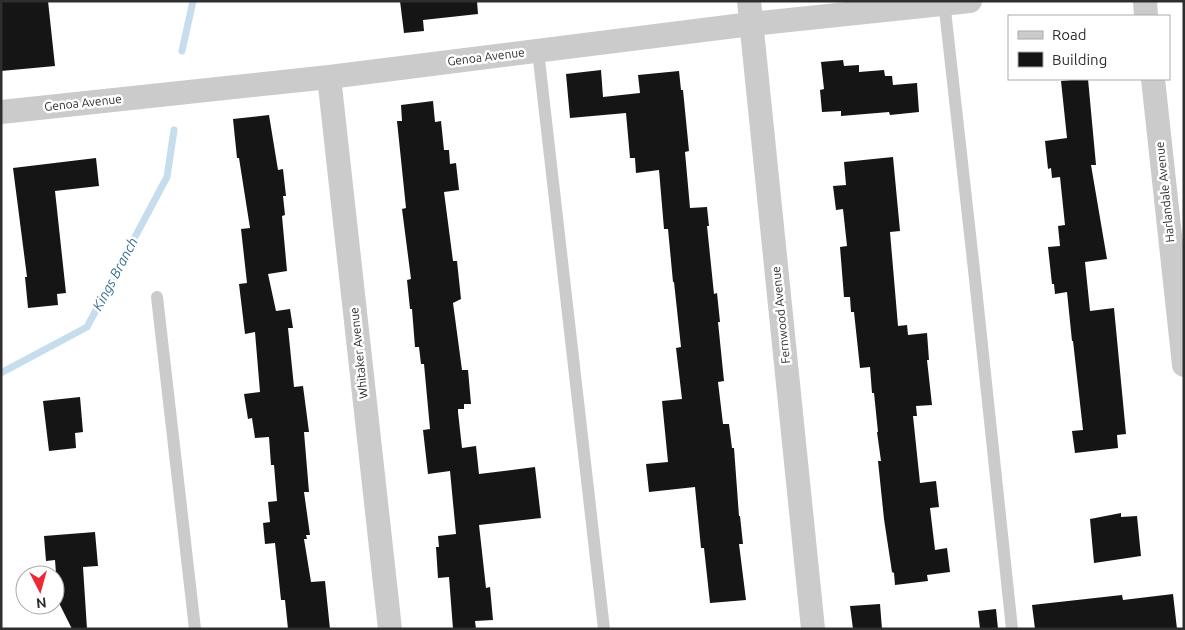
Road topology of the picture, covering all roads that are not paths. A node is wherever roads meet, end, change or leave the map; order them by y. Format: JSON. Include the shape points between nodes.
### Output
{"nodes":[{"id":1,"x":970,"y":1,"type":"edge"},
{"id":2,"x":1145,"y":1,"type":"edge"},
{"id":3,"x":944,"y":3,"type":"edge"},
{"id":4,"x":750,"y":12,"type":"edge"},
{"id":5,"x":1146,"y":15,"type":"edge"},
{"id":6,"x":538,"y":51,"type":"junction"},
{"id":7,"x":329,"y":77,"type":"junction"},
{"id":8,"x":1153,"y":80,"type":"edge"},
{"id":9,"x":1,"y":112,"type":"edge"},
{"id":10,"x":157,"y":297,"type":"dead end"},
{"id":11,"x":1184,"y":365,"type":"edge"},
{"id":12,"x":195,"y":629,"type":"edge"},
{"id":13,"x":390,"y":629,"type":"edge"},
{"id":14,"x":604,"y":629,"type":"edge"},
{"id":15,"x":813,"y":629,"type":"edge"},
{"id":16,"x":1012,"y":629,"type":"edge"}],
"edges":[{"from":1,"to":3,"type":"street","name":"Genoa Avenue"},
{"from":2,"to":5,"type":"street"},
{"from":3,"to":4,"type":"street","name":"Genoa Avenue"},
{"from":3,"to":16,"type":"lane"},
{"from":4,"to":6,"type":"street","name":"Genoa Avenue"},
{"from":4,"to":15,"type":"street","name":"Fernwood Avenue"},
{"from":6,"to":7,"type":"street","name":"Genoa Avenue"},
{"from":6,"to":14,"type":"lane"},
{"from":7,"to":9,"type":"street","name":"Genoa Avenue"},
{"from":7,"to":13,"type":"street","name":"Whitaker Avenue"},
{"from":8,"to":11,"type":"street","name":"Harlandale Avenue"},
{"from":10,"to":12,"type":"lane"}]}
